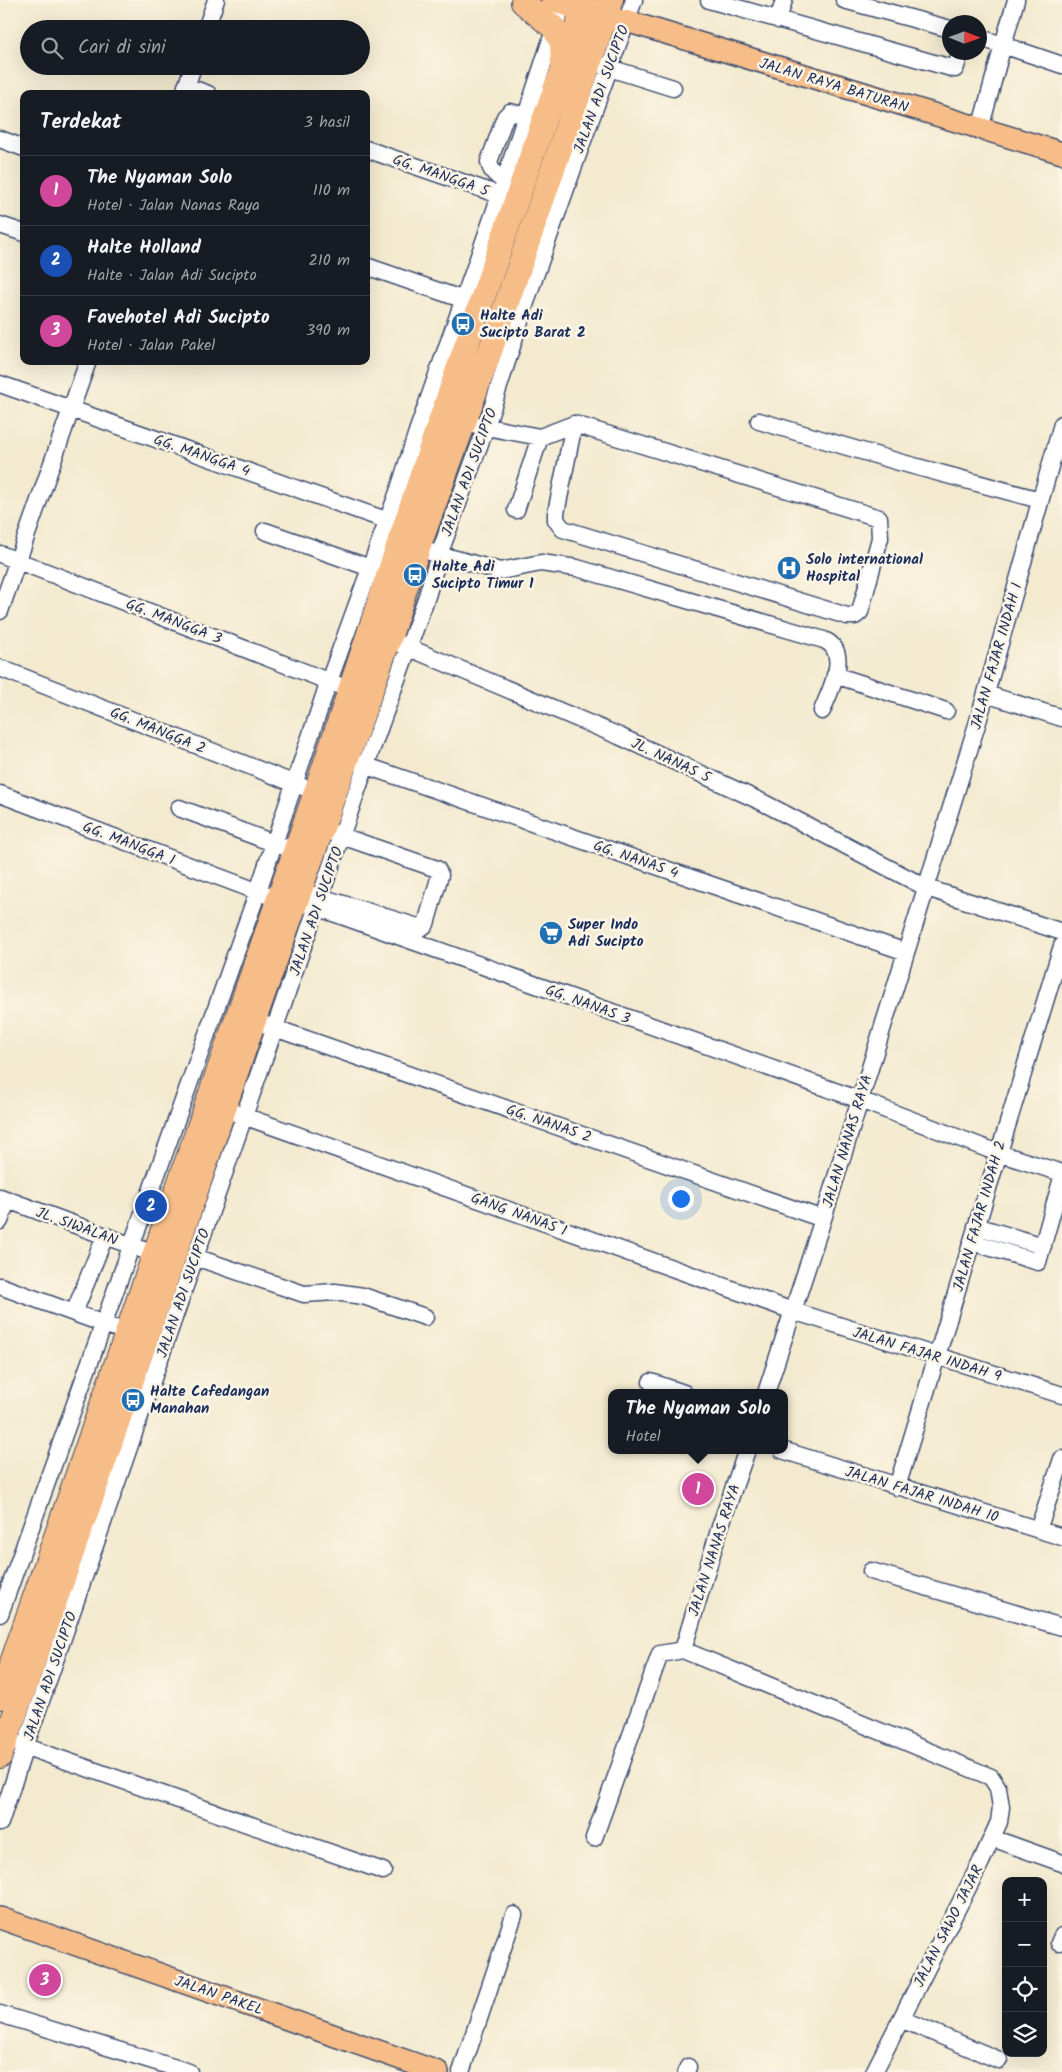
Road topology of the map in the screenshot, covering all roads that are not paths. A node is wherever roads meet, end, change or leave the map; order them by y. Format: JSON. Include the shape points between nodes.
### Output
{"nodes":[{"id":1,"x":216,"y":0,"type":"edge"},
{"id":2,"x":634,"y":0,"type":"edge"},
{"id":3,"x":709,"y":0,"type":"edge"},
{"id":4,"x":784,"y":0,"type":"edge"},
{"id":5,"x":844,"y":0,"type":"edge"},
{"id":6,"x":1016,"y":0,"type":"edge"},
{"id":7,"x":521,"y":1,"type":"edge"},
{"id":8,"x":567,"y":10,"type":"edge"},
{"id":9,"x":611,"y":17,"type":"edge"},
{"id":10,"x":209,"y":20,"type":"edge"},
{"id":11,"x":778,"y":20,"type":"junction"},
{"id":12,"x":942,"y":27,"type":"edge"},
{"id":13,"x":987,"y":40,"type":"edge"},
{"id":14,"x":1003,"y":45,"type":"junction"},
{"id":15,"x":958,"y":60,"type":"edge"},
{"id":16,"x":583,"y":63,"type":"junction"},
{"id":17,"x":1062,"y":65,"type":"edge"},
{"id":18,"x":190,"y":75,"type":"edge"},
{"id":19,"x":673,"y":88,"type":"dead end"},
{"id":20,"x":185,"y":90,"type":"edge"},
{"id":21,"x":535,"y":117,"type":"junction"},
{"id":22,"x":980,"y":129,"type":"junction"},
{"id":23,"x":0,"y":139,"type":"edge"},
{"id":24,"x":20,"y":146,"type":"edge"},
{"id":25,"x":370,"y":150,"type":"edge"},
{"id":26,"x":1062,"y":153,"type":"edge"},
{"id":27,"x":507,"y":199,"type":"junction"},
{"id":28,"x":0,"y":225,"type":"edge"},
{"id":29,"x":20,"y":232,"type":"edge"},
{"id":30,"x":370,"y":267,"type":"edge"},
{"id":31,"x":472,"y":302,"type":"junction"},
{"id":32,"x":87,"y":365,"type":"edge"},
{"id":33,"x":0,"y":384,"type":"edge"},
{"id":34,"x":71,"y":409,"type":"junction"},
{"id":35,"x":759,"y":421,"type":"dead end"},
{"id":36,"x":574,"y":424,"type":"junction"},
{"id":37,"x":1062,"y":424,"type":"edge"},
{"id":38,"x":475,"y":425,"type":"junction"},
{"id":39,"x":540,"y":438,"type":"junction"},
{"id":40,"x":427,"y":497,"type":"junction"},
{"id":41,"x":1040,"y":500,"type":"junction"},
{"id":42,"x":516,"y":510,"type":"dead end"},
{"id":43,"x":266,"y":531,"type":"dead end"},
{"id":44,"x":409,"y":538,"type":"junction"},
{"id":45,"x":0,"y":554,"type":"edge"},
{"id":46,"x":18,"y":561,"type":"junction"},
{"id":47,"x":398,"y":582,"type":"junction"},
{"id":48,"x":0,"y":612,"type":"edge"},
{"id":49,"x":399,"y":643,"type":"junction"},
{"id":50,"x":0,"y":668,"type":"edge"},
{"id":51,"x":835,"y":675,"type":"junction"},
{"id":52,"x":339,"y":685,"type":"junction"},
{"id":53,"x":986,"y":694,"type":"junction"},
{"id":54,"x":822,"y":711,"type":"dead end"},
{"id":55,"x":946,"y":711,"type":"dead end"},
{"id":56,"x":1062,"y":718,"type":"edge"},
{"id":57,"x":356,"y":762,"type":"junction"},
{"id":58,"x":305,"y":788,"type":"junction"},
{"id":59,"x":0,"y":794,"type":"edge"},
{"id":60,"x":178,"y":808,"type":"dead end"},
{"id":61,"x":314,"y":822,"type":"junction"},
{"id":62,"x":284,"y":847,"type":"junction"},
{"id":63,"x":927,"y":888,"type":"junction"},
{"id":64,"x":295,"y":898,"type":"junction"},
{"id":65,"x":1062,"y":932,"type":"edge"},
{"id":66,"x":239,"y":938,"type":"junction"},
{"id":67,"x":262,"y":945,"type":"junction"},
{"id":68,"x":1062,"y":946,"type":"edge"},
{"id":69,"x":906,"y":952,"type":"junction"},
{"id":70,"x":264,"y":1024,"type":"junction"},
{"id":71,"x":860,"y":1100,"type":"junction"},
{"id":72,"x":215,"y":1105,"type":"junction"},
{"id":73,"x":187,"y":1125,"type":"junction"},
{"id":74,"x":998,"y":1152,"type":"junction"},
{"id":75,"x":1062,"y":1172,"type":"edge"},
{"id":76,"x":1062,"y":1178,"type":"edge"},
{"id":77,"x":4,"y":1199,"type":"edge"},
{"id":78,"x":823,"y":1219,"type":"junction"},
{"id":79,"x":0,"y":1221,"type":"edge"},
{"id":80,"x":974,"y":1234,"type":"junction"},
{"id":81,"x":104,"y":1236,"type":"junction"},
{"id":82,"x":132,"y":1246,"type":"junction"},
{"id":83,"x":1043,"y":1246,"type":"junction"},
{"id":84,"x":154,"y":1254,"type":"junction"},
{"id":85,"x":195,"y":1257,"type":"junction"},
{"id":86,"x":0,"y":1286,"type":"edge"},
{"id":87,"x":74,"y":1312,"type":"junction"},
{"id":88,"x":793,"y":1312,"type":"junction"},
{"id":89,"x":425,"y":1317,"type":"dead end"},
{"id":90,"x":104,"y":1324,"type":"junction"},
{"id":91,"x":126,"y":1332,"type":"junction"},
{"id":92,"x":938,"y":1358,"type":"junction"},
{"id":93,"x":651,"y":1382,"type":"dead end"},
{"id":94,"x":672,"y":1389,"type":"edge"},
{"id":95,"x":767,"y":1389,"type":"edge"},
{"id":96,"x":1062,"y":1395,"type":"edge"},
{"id":97,"x":60,"y":1449,"type":"junction"},
{"id":98,"x":788,"y":1452,"type":"edge"},
{"id":99,"x":746,"y":1454,"type":"edge"},
{"id":100,"x":82,"y":1458,"type":"junction"},
{"id":101,"x":1062,"y":1459,"type":"edge"},
{"id":102,"x":897,"y":1487,"type":"junction"},
{"id":103,"x":1038,"y":1530,"type":"junction"},
{"id":104,"x":1062,"y":1537,"type":"edge"},
{"id":105,"x":871,"y":1571,"type":"dead end"},
{"id":106,"x":0,"y":1614,"type":"edge"},
{"id":107,"x":1062,"y":1627,"type":"edge"},
{"id":108,"x":683,"y":1650,"type":"junction"},
{"id":109,"x":0,"y":1697,"type":"edge"},
{"id":110,"x":10,"y":1747,"type":"edge"},
{"id":111,"x":0,"y":1823,"type":"edge"},
{"id":112,"x":594,"y":1838,"type":"dead end"},
{"id":113,"x":992,"y":1838,"type":"junction"},
{"id":114,"x":1062,"y":1863,"type":"edge"},
{"id":115,"x":382,"y":1871,"type":"dead end"},
{"id":116,"x":514,"y":1915,"type":"dead end"},
{"id":117,"x":0,"y":1918,"type":"edge"},
{"id":118,"x":0,"y":2014,"type":"edge"},
{"id":119,"x":901,"y":2019,"type":"junction"},
{"id":120,"x":999,"y":2060,"type":"dead end"},
{"id":121,"x":189,"y":2072,"type":"edge"},
{"id":122,"x":438,"y":2072,"type":"edge"},
{"id":123,"x":461,"y":2072,"type":"edge"},
{"id":124,"x":874,"y":2072,"type":"edge"}],
"edges":[{"from":1,"to":10,"type":"street"},
{"from":2,"to":9,"type":"street","name":"JALAN ADI SUCIPTO"},
{"from":3,"to":11,"type":"street"},
{"from":4,"to":11,"type":"street"},
{"from":5,"to":12,"type":"street"},
{"from":6,"to":14,"type":"street"},
{"from":7,"to":8,"type":"highway"},
{"from":8,"to":9,"type":"main road","name":"JALAN RAYA BATURAN"},
{"from":8,"to":16,"type":"highway","via":[[562,43]]},
{"from":8,"to":21,"type":"street","name":"JALAN ADI SUCIPTO"},
{"from":9,"to":16,"type":"highway","name":"JALAN ADI SUCIPTO"},
{"from":9,"to":22,"type":"main road","name":"JALAN RAYA BATURAN"},
{"from":11,"to":15,"type":"street","via":[[955,70]]},
{"from":13,"to":14,"type":"street"},
{"from":14,"to":17,"type":"street"},
{"from":14,"to":22,"type":"street"},
{"from":16,"to":19,"type":"street"},
{"from":16,"to":21,"type":"highway","name":"JALAN ADI SUCIPTO"},
{"from":16,"to":38,"type":"highway","name":"JALAN ADI SUCIPTO","via":[[571,143]]},
{"from":18,"to":20,"type":"street"},
{"from":21,"to":27,"type":"highway","name":"JALAN ADI SUCIPTO"},
{"from":21,"to":27,"type":"street","via":[[510,112],[505,117],[489,162]]},
{"from":22,"to":26,"type":"main road","name":"JALAN RAYA BATURAN"},
{"from":23,"to":24,"type":"street"},
{"from":25,"to":27,"type":"street","name":"GG. MANGGA 5"},
{"from":27,"to":31,"type":"highway","name":"JALAN ADI SUCIPTO"},
{"from":28,"to":29,"type":"street"},
{"from":30,"to":31,"type":"street"},
{"from":31,"to":40,"type":"highway","name":"JALAN ADI SUCIPTO","via":[[425,437]]},
{"from":32,"to":34,"type":"street"},
{"from":33,"to":34,"type":"street","name":"GG. MANGGA 4"},
{"from":34,"to":44,"type":"street","name":"GG. MANGGA 4"},
{"from":34,"to":46,"type":"street"},
{"from":35,"to":41,"type":"street"},
{"from":36,"to":36,"type":"street","via":[[556,513],[556,520],[563,530],[847,616],[860,612],[880,538],[879,518]]},
{"from":36,"to":39,"type":"street"},
{"from":37,"to":41,"type":"street","name":"JALAN FAJAR INDAH 1"},
{"from":38,"to":39,"type":"street"},
{"from":38,"to":40,"type":"highway","name":"JALAN ADI SUCIPTO","via":[[460,466]]},
{"from":39,"to":42,"type":"street"},
{"from":40,"to":44,"type":"highway","name":"JALAN ADI SUCIPTO"},
{"from":40,"to":44,"type":"street","name":"JALAN ADI SUCIPTO"},
{"from":41,"to":53,"type":"street","name":"JALAN FAJAR INDAH 1"},
{"from":43,"to":47,"type":"street"},
{"from":44,"to":47,"type":"highway","name":"JALAN ADI SUCIPTO"},
{"from":44,"to":47,"type":"street","name":"JALAN ADI SUCIPTO"},
{"from":44,"to":51,"type":"street","name":"GG. MANGGA 4","via":[[500,572],[541,563],[577,568],[824,640],[836,652]]},
{"from":45,"to":46,"type":"street","name":"GG. MANGGA 3"},
{"from":46,"to":48,"type":"street"},
{"from":46,"to":52,"type":"street","name":"GG. MANGGA 3"},
{"from":47,"to":49,"type":"highway","name":"JALAN ADI SUCIPTO"},
{"from":47,"to":52,"type":"highway","name":"JALAN ADI SUCIPTO"},
{"from":49,"to":57,"type":"highway","name":"JALAN ADI SUCIPTO"},
{"from":49,"to":63,"type":"street","name":"JL. NANAS 5","via":[[620,736],[753,798]]},
{"from":50,"to":58,"type":"street","name":"GG. MANGGA 2"},
{"from":51,"to":54,"type":"street","name":"GG. MANGGA 4"},
{"from":51,"to":55,"type":"street"},
{"from":52,"to":58,"type":"highway","name":"JALAN ADI SUCIPTO"},
{"from":53,"to":56,"type":"street"},
{"from":53,"to":63,"type":"street","name":"JALAN FAJAR INDAH 1"},
{"from":57,"to":61,"type":"highway","name":"JALAN ADI SUCIPTO"},
{"from":57,"to":69,"type":"street","name":"GG. NANAS 4"},
{"from":58,"to":61,"type":"highway","name":"JALAN ADI SUCIPTO"},
{"from":59,"to":64,"type":"street","name":"GG. MANGGA 1"},
{"from":60,"to":62,"type":"street"},
{"from":61,"to":62,"type":"highway","name":"JALAN ADI SUCIPTO"},
{"from":61,"to":64,"type":"highway","name":"JALAN ADI SUCIPTO"},
{"from":61,"to":64,"type":"street","via":[[437,869],[440,875],[426,924],[421,928]]},
{"from":62,"to":64,"type":"highway","name":"JALAN ADI SUCIPTO"},
{"from":63,"to":65,"type":"street","name":"JL. NANAS 5"},
{"from":63,"to":69,"type":"street","name":"JALAN NANAS RAYA"},
{"from":64,"to":66,"type":"street","name":"JALAN ADI SUCIPTO"},
{"from":64,"to":67,"type":"highway","name":"JALAN ADI SUCIPTO"},
{"from":64,"to":70,"type":"highway","name":"JALAN ADI SUCIPTO"},
{"from":64,"to":71,"type":"street","name":"GG. NANAS 3"},
{"from":66,"to":67,"type":"street"},
{"from":66,"to":72,"type":"street","name":"JALAN ADI SUCIPTO"},
{"from":67,"to":72,"type":"highway","name":"JALAN ADI SUCIPTO"},
{"from":68,"to":74,"type":"street","name":"JALAN FAJAR INDAH 2"},
{"from":69,"to":71,"type":"street","name":"JALAN NANAS RAYA"},
{"from":70,"to":72,"type":"highway","name":"JALAN ADI SUCIPTO"},
{"from":70,"to":78,"type":"street","name":"GG. NANAS 2"},
{"from":71,"to":74,"type":"street","name":"GG. NANAS 3"},
{"from":71,"to":78,"type":"street","name":"JALAN NANAS RAYA"},
{"from":72,"to":73,"type":"highway","name":"JALAN ADI SUCIPTO"},
{"from":72,"to":85,"type":"street","name":"JALAN ADI SUCIPTO"},
{"from":72,"to":88,"type":"street","name":"GANG NANAS 1"},
{"from":72,"to":110,"type":"highway","name":"JALAN ADI SUCIPTO"},
{"from":73,"to":82,"type":"street","name":"JALAN ADI SUCIPTO"},
{"from":73,"to":84,"type":"highway","name":"JALAN ADI SUCIPTO"},
{"from":74,"to":75,"type":"street","name":"GG. NANAS 3"},
{"from":74,"to":80,"type":"street","name":"JALAN FAJAR INDAH 2"},
{"from":76,"to":83,"type":"street"},
{"from":77,"to":79,"type":"street"},
{"from":77,"to":81,"type":"street","name":"JL. SIWALAN"},
{"from":78,"to":88,"type":"street","name":"JALAN NANAS RAYA"},
{"from":80,"to":83,"type":"street"},
{"from":80,"to":83,"type":"street","via":[[1038,1262]]},
{"from":80,"to":92,"type":"street","name":"JALAN FAJAR INDAH 2"},
{"from":81,"to":82,"type":"street","name":"JL. SIWALAN"},
{"from":81,"to":87,"type":"street"},
{"from":82,"to":84,"type":"street","name":"JL. SIWALAN"},
{"from":82,"to":90,"type":"street","name":"JALAN ADI SUCIPTO"},
{"from":84,"to":91,"type":"highway","name":"JALAN ADI SUCIPTO"},
{"from":85,"to":89,"type":"street","via":[[304,1294],[336,1292],[363,1296]]},
{"from":85,"to":110,"type":"street","name":"JALAN ADI SUCIPTO"},
{"from":86,"to":87,"type":"street"},
{"from":87,"to":90,"type":"street"},
{"from":88,"to":92,"type":"street","name":"JALAN FAJAR INDAH 9"},
{"from":88,"to":95,"type":"street","name":"JALAN NANAS RAYA"},
{"from":90,"to":91,"type":"street"},
{"from":90,"to":97,"type":"street","name":"JALAN ADI SUCIPTO"},
{"from":91,"to":100,"type":"highway","name":"JALAN ADI SUCIPTO"},
{"from":92,"to":96,"type":"street","name":"JALAN FAJAR INDAH 9"},
{"from":92,"to":102,"type":"street","name":"JALAN FAJAR INDAH 2"},
{"from":93,"to":94,"type":"street"},
{"from":97,"to":100,"type":"street"},
{"from":97,"to":106,"type":"street","name":"JALAN ADI SUCIPTO"},
{"from":98,"to":102,"type":"street","name":"JALAN FAJAR INDAH 10"},
{"from":99,"to":108,"type":"street","name":"JALAN NANAS RAYA"},
{"from":100,"to":109,"type":"highway","name":"JALAN ADI SUCIPTO"},
{"from":101,"to":103,"type":"street"},
{"from":102,"to":103,"type":"street","name":"JALAN FAJAR INDAH 10"},
{"from":103,"to":104,"type":"street","name":"JALAN FAJAR INDAH 10"},
{"from":105,"to":107,"type":"street"},
{"from":108,"to":112,"type":"street","via":[[660,1654]]},
{"from":108,"to":113,"type":"street","name":"JALAN SAWO JAJAR","via":[[991,1777],[998,1788],[1001,1807]]},
{"from":110,"to":111,"type":"street","name":"JALAN ADI SUCIPTO"},
{"from":110,"to":115,"type":"street"},
{"from":113,"to":114,"type":"street"},
{"from":113,"to":119,"type":"street","name":"JALAN SAWO JAJAR"},
{"from":116,"to":123,"type":"street"},
{"from":117,"to":122,"type":"main road","name":"JALAN PAKEL"},
{"from":118,"to":121,"type":"street"},
{"from":119,"to":120,"type":"street"},
{"from":119,"to":124,"type":"street","name":"JALAN SAWO JAJAR"}]}
